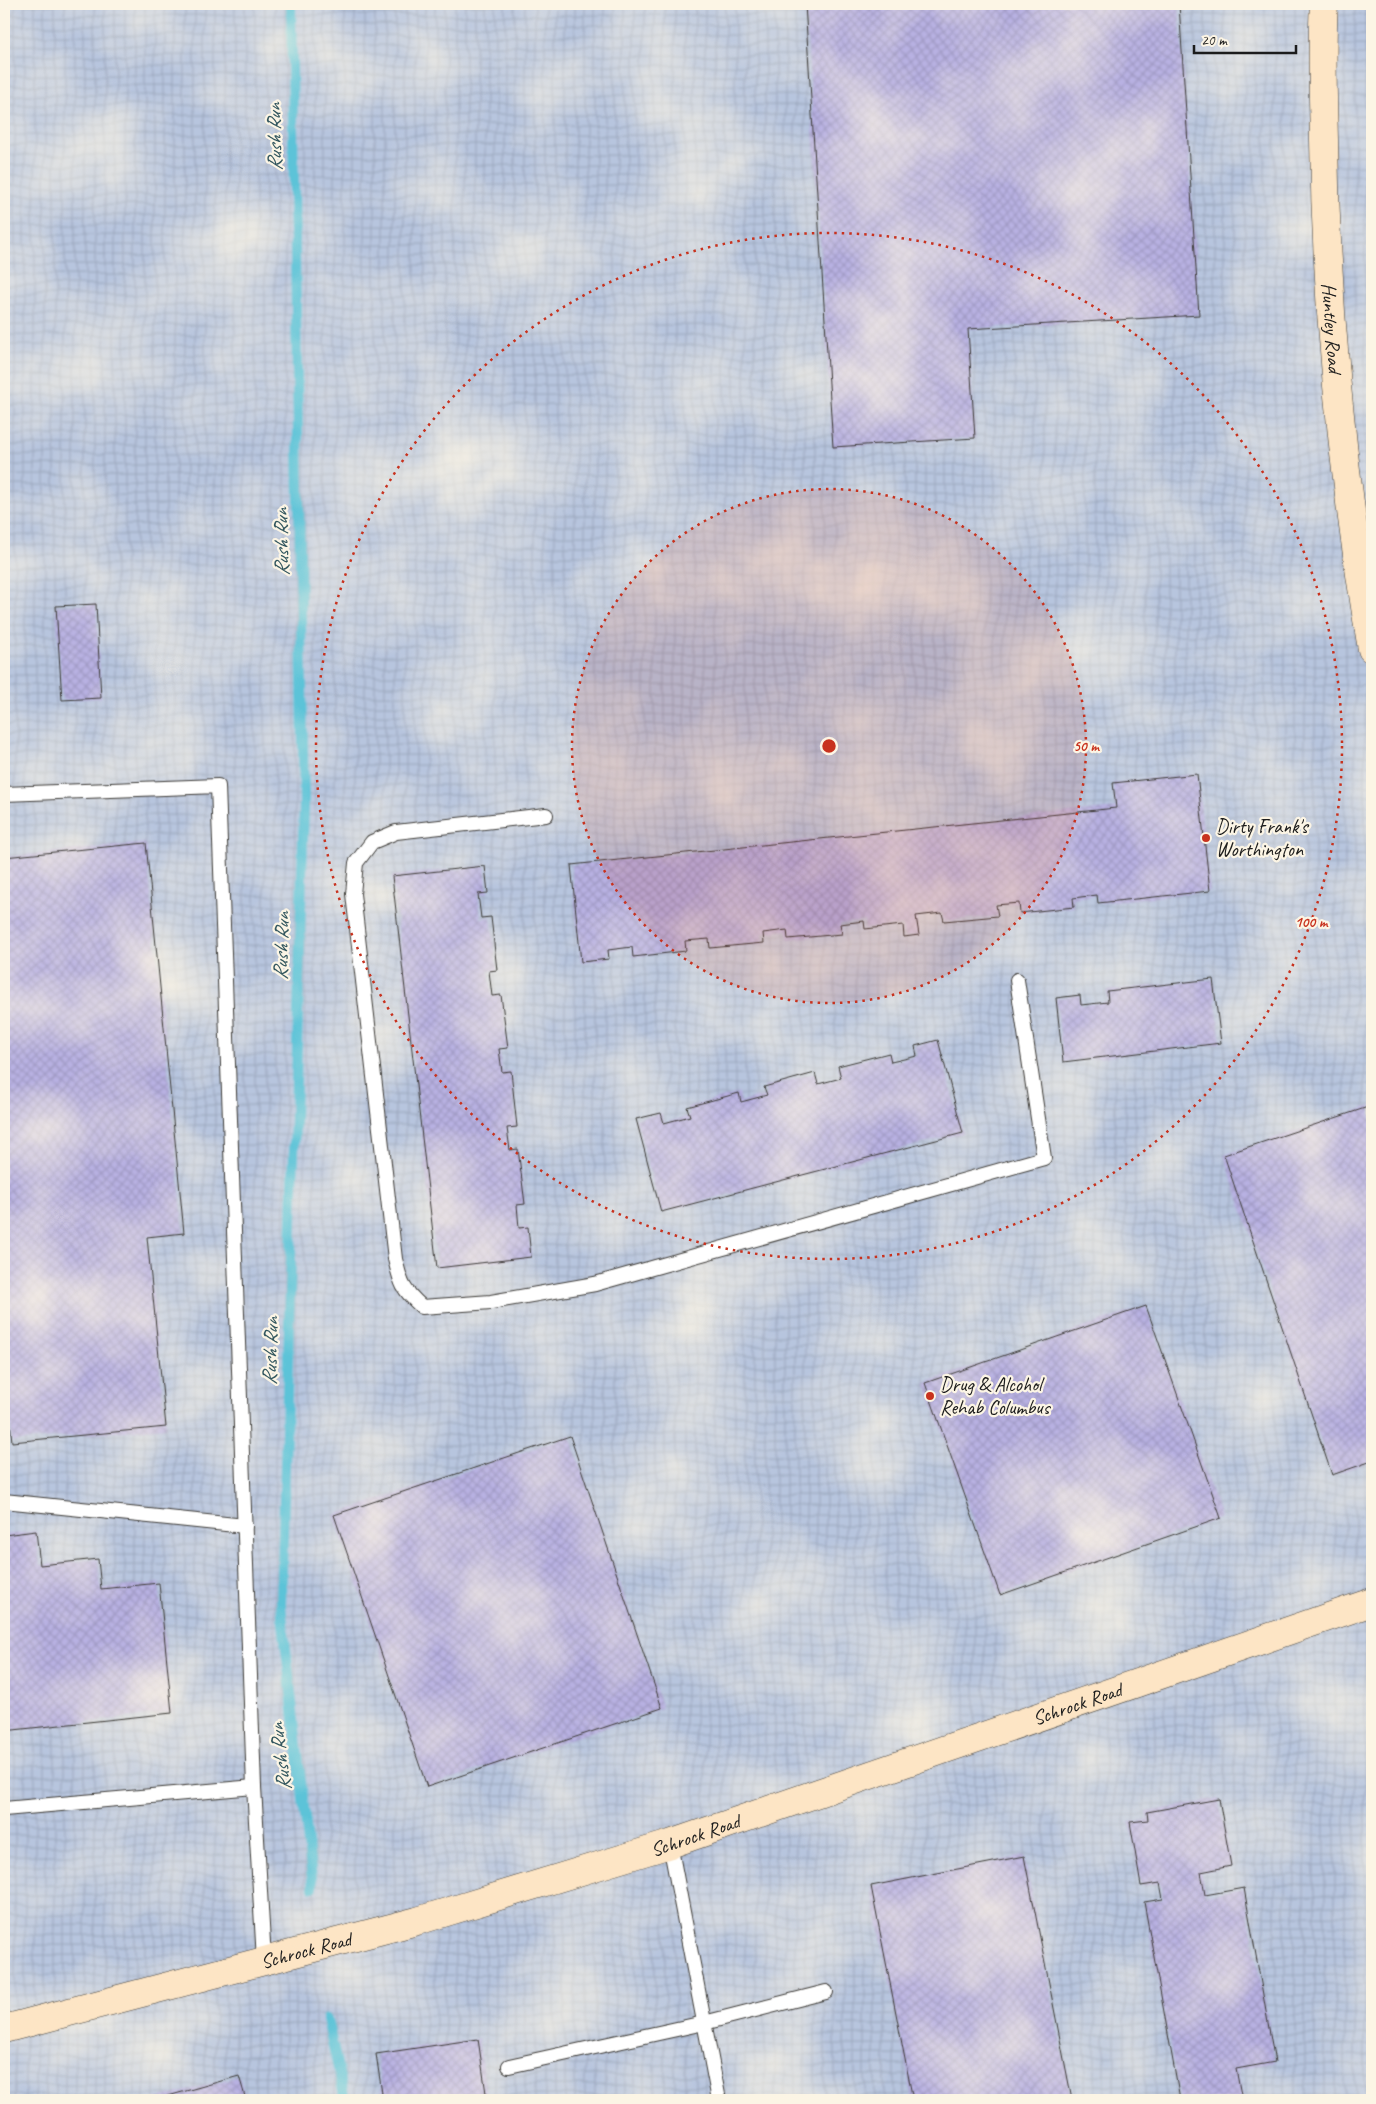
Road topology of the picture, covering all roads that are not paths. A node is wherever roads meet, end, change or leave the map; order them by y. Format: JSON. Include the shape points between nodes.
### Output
{"nodes":[{"id":1,"x":1324,"y":4,"type":"edge"},
{"id":2,"x":1372,"y":649,"type":"edge"},
{"id":3,"x":4,"y":794,"type":"edge"},
{"id":4,"x":546,"y":815,"type":"dead end"},
{"id":5,"x":1018,"y":980,"type":"dead end"},
{"id":6,"x":4,"y":1501,"type":"edge"},
{"id":7,"x":245,"y":1526,"type":"junction"},
{"id":8,"x":1372,"y":1602,"type":"edge"},
{"id":9,"x":254,"y":1788,"type":"junction"},
{"id":10,"x":4,"y":1809,"type":"edge"},
{"id":11,"x":670,"y":1844,"type":"junction"},
{"id":12,"x":264,"y":1960,"type":"junction"},
{"id":13,"x":826,"y":1992,"type":"dead end"},
{"id":14,"x":704,"y":2022,"type":"junction"},
{"id":15,"x":4,"y":2029,"type":"edge"},
{"id":16,"x":509,"y":2066,"type":"dead end"},
{"id":17,"x":719,"y":2100,"type":"edge"}],
"edges":[{"from":1,"to":2,"type":"street","name":"Huntley Road","via":[[1325,214],[1337,395]]},
{"from":3,"to":7,"type":"lane","via":[[218,786]]},
{"from":4,"to":5,"type":"lane","via":[[396,832],[372,842],[356,863],[353,894],[395,1259],[401,1284],[422,1307],[491,1302],[595,1284],[1044,1158]]},
{"from":6,"to":7,"type":"lane"},
{"from":7,"to":9,"type":"lane"},
{"from":8,"to":11,"type":"street","name":"Schrock Road"},
{"from":9,"to":10,"type":"lane"},
{"from":9,"to":12,"type":"lane"},
{"from":11,"to":12,"type":"street","name":"Schrock Road","via":[[416,1922]]},
{"from":11,"to":14,"type":"lane"},
{"from":12,"to":15,"type":"street","name":"Schrock Road"},
{"from":13,"to":14,"type":"lane"},
{"from":14,"to":16,"type":"lane"},
{"from":14,"to":17,"type":"lane"}]}
